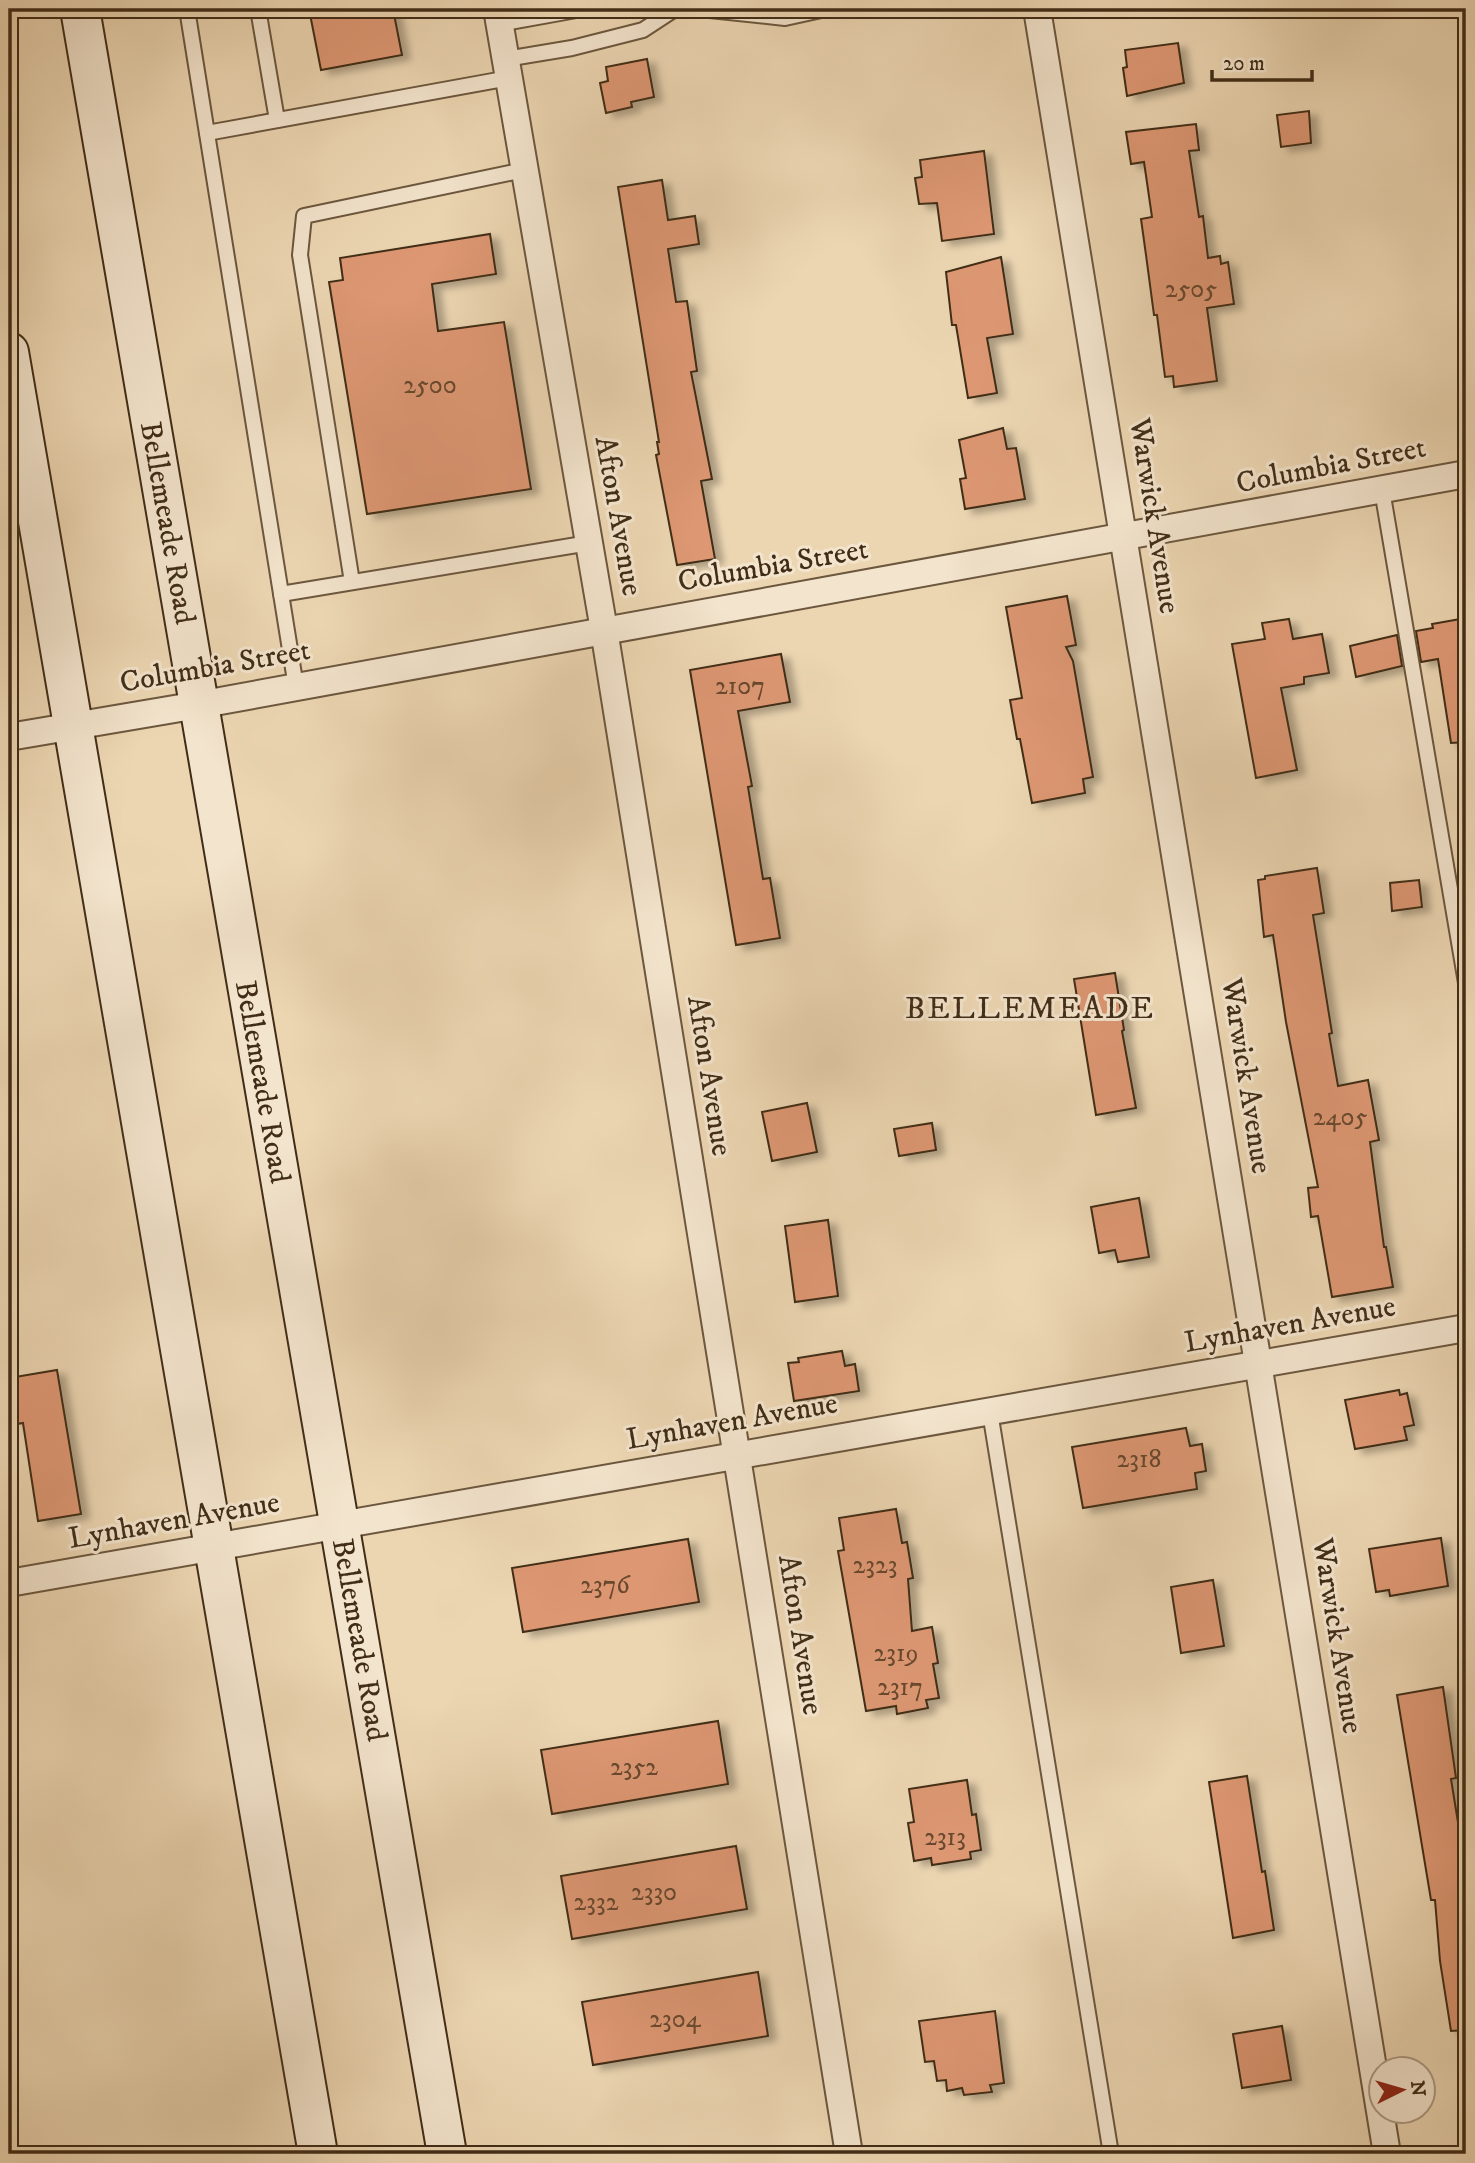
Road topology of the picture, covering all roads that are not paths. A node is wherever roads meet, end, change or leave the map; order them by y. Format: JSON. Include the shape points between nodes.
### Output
{"nodes":[{"id":1,"x":80,"y":9,"type":"edge"},
{"id":2,"x":187,"y":9,"type":"edge"},
{"id":3,"x":258,"y":9,"type":"edge"},
{"id":4,"x":582,"y":9,"type":"edge"},
{"id":5,"x":675,"y":9,"type":"edge"},
{"id":6,"x":700,"y":9,"type":"edge"},
{"id":7,"x":826,"y":9,"type":"edge"},
{"id":8,"x":1037,"y":9,"type":"edge"},
{"id":9,"x":498,"y":16,"type":"edge"},
{"id":10,"x":507,"y":69,"type":"junction"},
{"id":11,"x":277,"y":120,"type":"junction"},
{"id":12,"x":206,"y":133,"type":"junction"},
{"id":13,"x":524,"y":170,"type":"junction"},
{"id":14,"x":9,"y":352,"type":"edge"},
{"id":15,"x":1466,"y":474,"type":"edge"},
{"id":16,"x":1382,"y":490,"type":"junction"},
{"id":17,"x":1124,"y":538,"type":"junction"},
{"id":18,"x":589,"y":543,"type":"junction"},
{"id":19,"x":352,"y":582,"type":"junction"},
{"id":20,"x":281,"y":594,"type":"junction"},
{"id":21,"x":604,"y":630,"type":"junction"},
{"id":22,"x":296,"y":687,"type":"junction"},
{"id":23,"x":198,"y":705,"type":"junction"},
{"id":24,"x":73,"y":726,"type":"junction"},
{"id":25,"x":9,"y":737,"type":"edge"},
{"id":26,"x":1466,"y":983,"type":"edge"},
{"id":27,"x":1466,"y":1328,"type":"edge"},
{"id":28,"x":1259,"y":1364,"type":"junction"},
{"id":29,"x":990,"y":1412,"type":"junction"},
{"id":30,"x":737,"y":1454,"type":"junction"},
{"id":31,"x":339,"y":1527,"type":"junction"},
{"id":32,"x":215,"y":1547,"type":"junction"},
{"id":33,"x":9,"y":1583,"type":"edge"},
{"id":34,"x":318,"y":2154,"type":"edge"},
{"id":35,"x":447,"y":2154,"type":"edge"},
{"id":36,"x":849,"y":2154,"type":"edge"},
{"id":37,"x":1111,"y":2154,"type":"edge"},
{"id":38,"x":1387,"y":2154,"type":"edge"}],
"edges":[{"from":1,"to":23,"type":"main road","name":"Bellemeade Road"},
{"from":2,"to":12,"type":"lane"},
{"from":3,"to":11,"type":"lane"},
{"from":4,"to":9,"type":"lane"},
{"from":5,"to":10,"type":"lane","via":[[643,30]]},
{"from":6,"to":7,"type":"lane","via":[[785,18]]},
{"from":8,"to":17,"type":"street","name":"Warwick Avenue"},
{"from":9,"to":10,"type":"street","name":"Afton Avenue"},
{"from":10,"to":11,"type":"lane"},
{"from":10,"to":13,"type":"street","name":"Afton Avenue"},
{"from":11,"to":12,"type":"lane"},
{"from":12,"to":20,"type":"lane"},
{"from":13,"to":18,"type":"street","name":"Afton Avenue"},
{"from":13,"to":19,"type":"lane","via":[[304,216],[300,256]]},
{"from":14,"to":24,"type":"main road"},
{"from":15,"to":16,"type":"street","name":"Columbia Street"},
{"from":16,"to":17,"type":"street","name":"Columbia Street"},
{"from":16,"to":26,"type":"lane"},
{"from":17,"to":21,"type":"street","name":"Columbia Street"},
{"from":17,"to":28,"type":"street","name":"Warwick Avenue"},
{"from":18,"to":19,"type":"lane"},
{"from":18,"to":21,"type":"street","name":"Afton Avenue"},
{"from":19,"to":20,"type":"lane"},
{"from":20,"to":22,"type":"lane"},
{"from":21,"to":22,"type":"street","name":"Columbia Street"},
{"from":21,"to":30,"type":"street","name":"Afton Avenue"},
{"from":22,"to":23,"type":"street","name":"Columbia Street"},
{"from":23,"to":24,"type":"street","name":"Columbia Street"},
{"from":23,"to":31,"type":"main road","name":"Bellemeade Road"},
{"from":24,"to":25,"type":"street","name":"Columbia Street"},
{"from":24,"to":32,"type":"main road"},
{"from":27,"to":28,"type":"street","name":"Lynhaven Avenue"},
{"from":28,"to":29,"type":"street","name":"Lynhaven Avenue"},
{"from":28,"to":38,"type":"street","name":"Warwick Avenue"},
{"from":29,"to":30,"type":"street","name":"Lynhaven Avenue"},
{"from":29,"to":37,"type":"lane"},
{"from":30,"to":31,"type":"street","name":"Lynhaven Avenue"},
{"from":30,"to":36,"type":"street","name":"Afton Avenue"},
{"from":31,"to":32,"type":"street","name":"Lynhaven Avenue"},
{"from":31,"to":35,"type":"main road","name":"Bellemeade Road"},
{"from":32,"to":33,"type":"street","name":"Lynhaven Avenue"},
{"from":32,"to":34,"type":"main road"}]}
